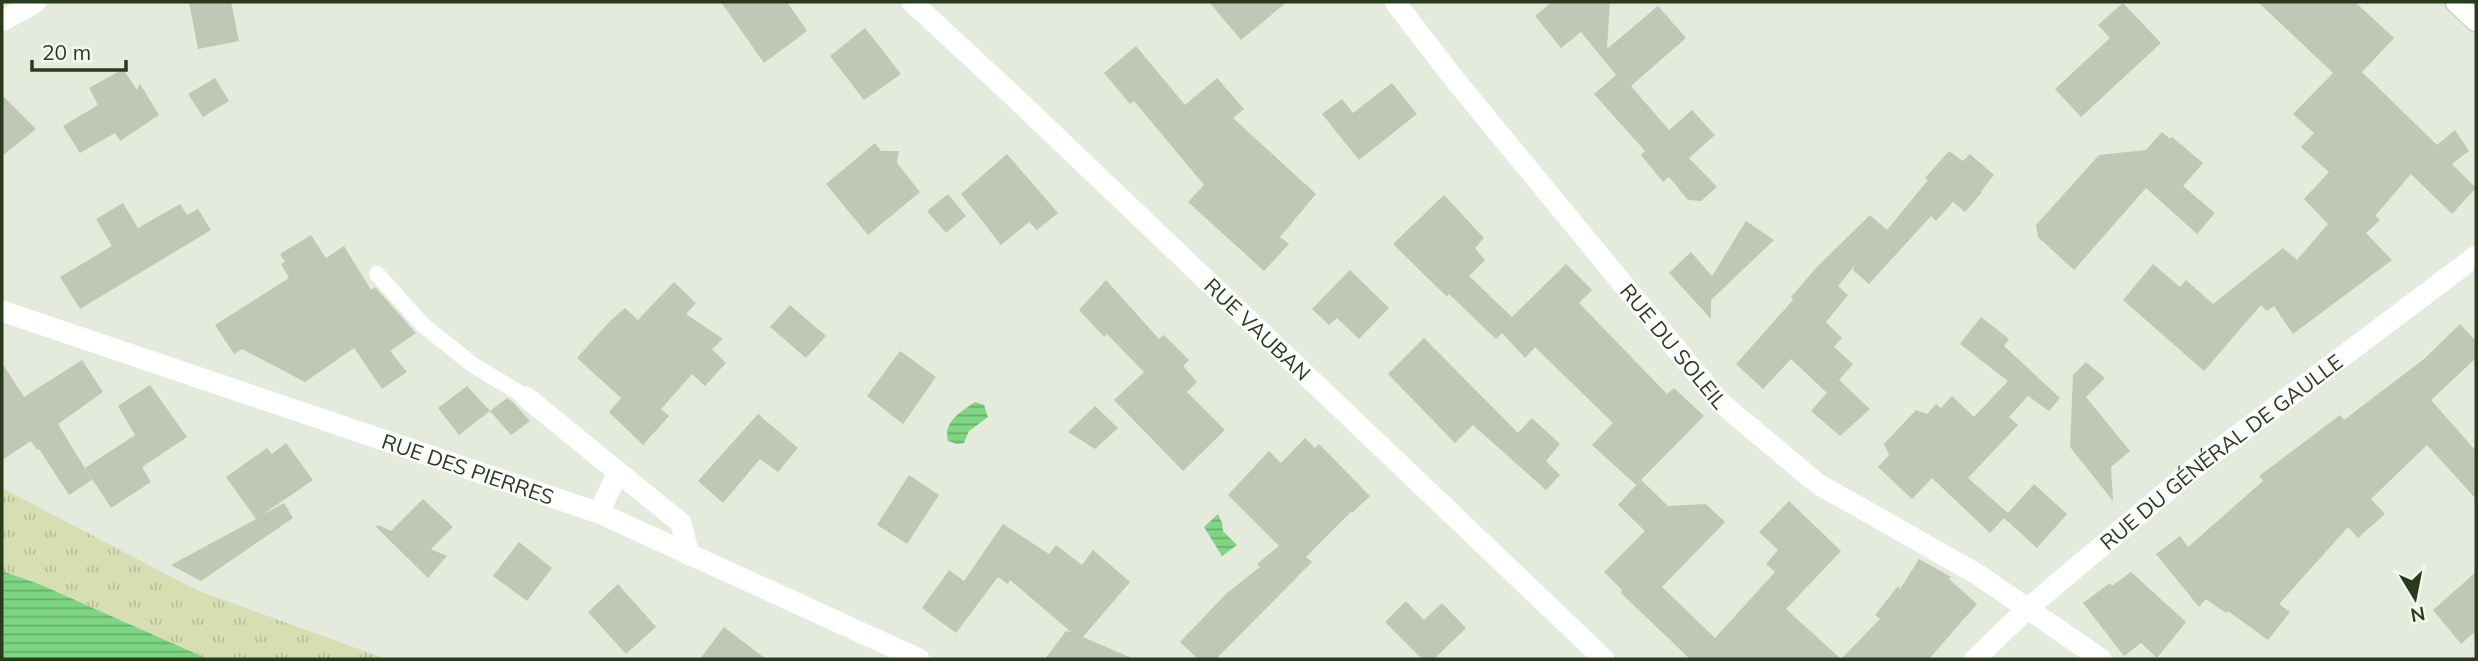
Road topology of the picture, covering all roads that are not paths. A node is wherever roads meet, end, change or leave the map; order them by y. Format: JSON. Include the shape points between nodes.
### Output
{"nodes":[{"id":1,"x":36,"y":2,"type":"edge"},
{"id":2,"x":912,"y":2,"type":"edge"},
{"id":3,"x":1395,"y":2,"type":"edge"},
{"id":4,"x":2456,"y":2,"type":"edge"},
{"id":5,"x":2476,"y":21,"type":"edge"},
{"id":6,"x":2,"y":22,"type":"edge"},
{"id":7,"x":2476,"y":256,"type":"edge"},
{"id":8,"x":377,"y":274,"type":"dead end"},
{"id":9,"x":2,"y":312,"type":"edge"},
{"id":10,"x":526,"y":397,"type":"joint"},
{"id":11,"x":618,"y":472,"type":"junction"},
{"id":12,"x":599,"y":513,"type":"junction"},
{"id":13,"x":689,"y":555,"type":"junction"},
{"id":14,"x":2027,"y":609,"type":"junction"},
{"id":15,"x":919,"y":659,"type":"edge"},
{"id":16,"x":1604,"y":659,"type":"edge"},
{"id":17,"x":1975,"y":659,"type":"edge"},
{"id":18,"x":2101,"y":659,"type":"edge"}],
"edges":[{"from":1,"to":6,"type":"street"},
{"from":2,"to":16,"type":"street","name":"RUE VAUBAN"},
{"from":3,"to":14,"type":"street","name":"RUE DU SOLEIL","via":[[1720,402],[1818,484],[1977,574]]},
{"from":4,"to":5,"type":"street"},
{"from":7,"to":14,"type":"street","name":"RUE DU GÉNÉRAL DE GAULLE","via":[[2197,466]]},
{"from":8,"to":10,"type":"lane","via":[[424,325],[473,365]]},
{"from":9,"to":12,"type":"street","name":"RUE DES PIERRES"},
{"from":10,"to":11,"type":"street"},
{"from":11,"to":12,"type":"street"},
{"from":11,"to":13,"type":"street","via":[[681,523]]},
{"from":12,"to":13,"type":"street","name":"RUE DES PIERRES"},
{"from":13,"to":15,"type":"street","name":"RUE DES PIERRES"},
{"from":14,"to":17,"type":"street","name":"RUE DU GÉNÉRAL DE GAULLE"},
{"from":14,"to":18,"type":"street","name":"RUE DU SOLEIL"}]}
